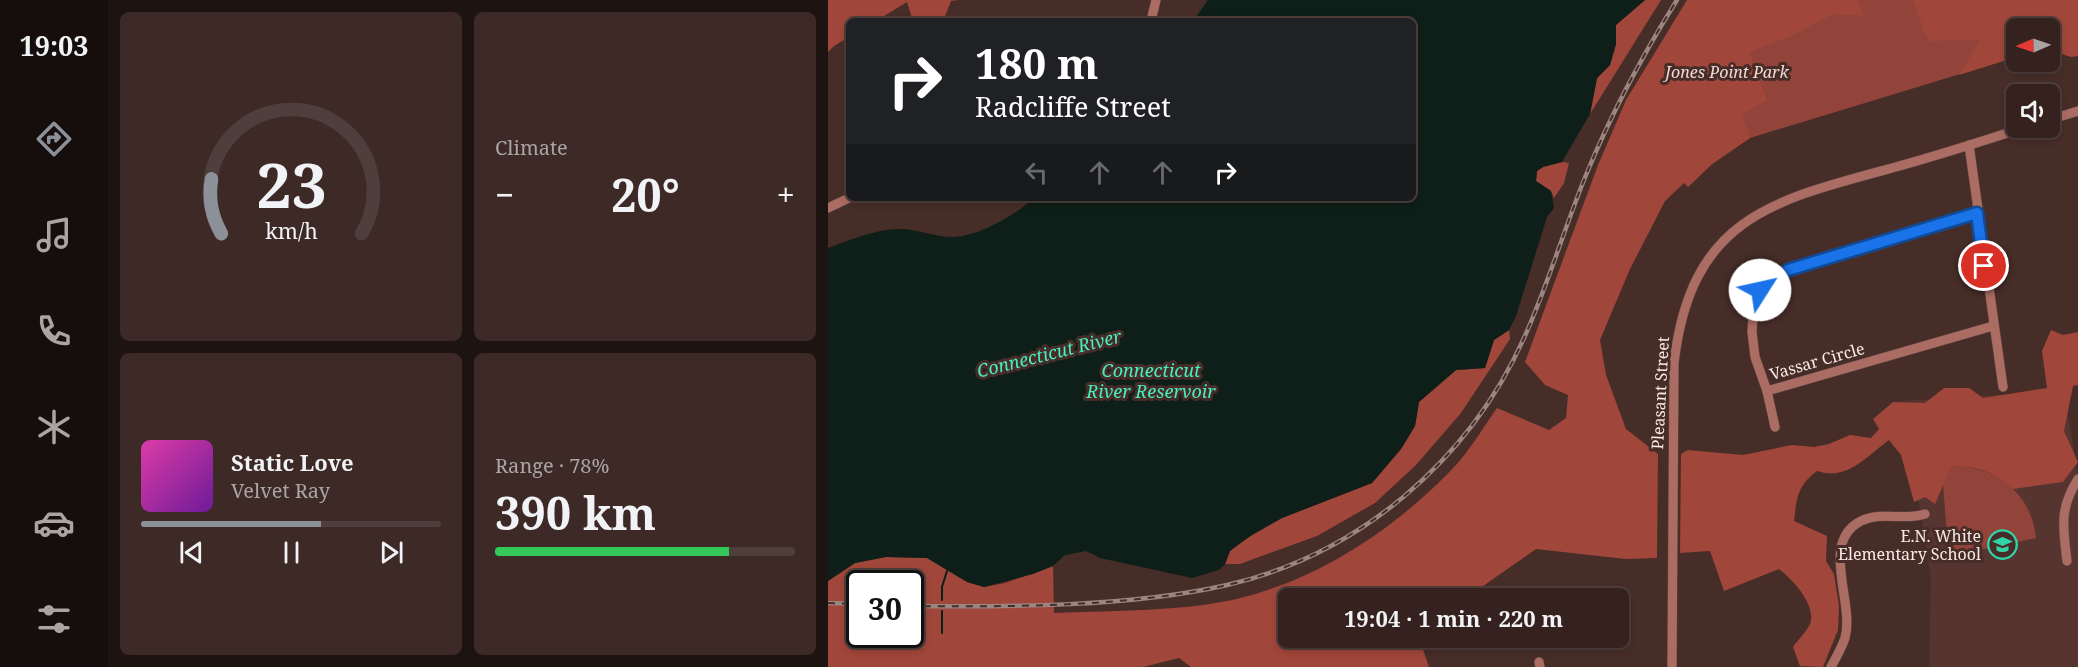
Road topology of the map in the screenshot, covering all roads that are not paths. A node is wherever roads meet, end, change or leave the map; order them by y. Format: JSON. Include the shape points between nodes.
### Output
{"nodes":[{"id":1,"x":1156,"y":0,"type":"edge"},
{"id":2,"x":1152,"y":18,"type":"edge"},
{"id":3,"x":2078,"y":111,"type":"edge"},
{"id":4,"x":2060,"y":117,"type":"edge"},
{"id":5,"x":2006,"y":133,"type":"edge"},
{"id":6,"x":1969,"y":145,"type":"junction"},
{"id":7,"x":846,"y":199,"type":"edge"},
{"id":8,"x":828,"y":208,"type":"edge"},
{"id":9,"x":1977,"y":213,"type":"junction"},
{"id":10,"x":1993,"y":326,"type":"junction"},
{"id":11,"x":2003,"y":387,"type":"dead end"},
{"id":12,"x":1767,"y":391,"type":"junction"},
{"id":13,"x":1775,"y":426,"type":"dead end"},
{"id":14,"x":2078,"y":479,"type":"edge"},
{"id":15,"x":1925,"y":514,"type":"dead end"},
{"id":16,"x":2067,"y":561,"type":"dead end"},
{"id":17,"x":1672,"y":667,"type":"edge"},
{"id":18,"x":1831,"y":667,"type":"edge"}],
"edges":[{"from":1,"to":2,"type":"street"},
{"from":3,"to":4,"type":"street"},
{"from":5,"to":6,"type":"street","name":"Pleasant Street"},
{"from":6,"to":9,"type":"street"},
{"from":6,"to":17,"type":"street","name":"Pleasant Street","via":[[1783,200],[1737,226],[1709,257],[1686,298],[1674,363]]},
{"from":7,"to":8,"type":"street"},
{"from":9,"to":10,"type":"street"},
{"from":9,"to":12,"type":"street","name":"Vassar Circle","via":[[1788,270],[1760,290],[1754,300],[1752,332],[1755,357]]},
{"from":10,"to":11,"type":"street"},
{"from":10,"to":12,"type":"street","name":"Vassar Circle"},
{"from":12,"to":13,"type":"street"},
{"from":14,"to":16,"type":"street","via":[[2063,512]]},
{"from":15,"to":18,"type":"street","via":[[1862,520],[1845,532],[1841,549],[1846,637]]}]}
